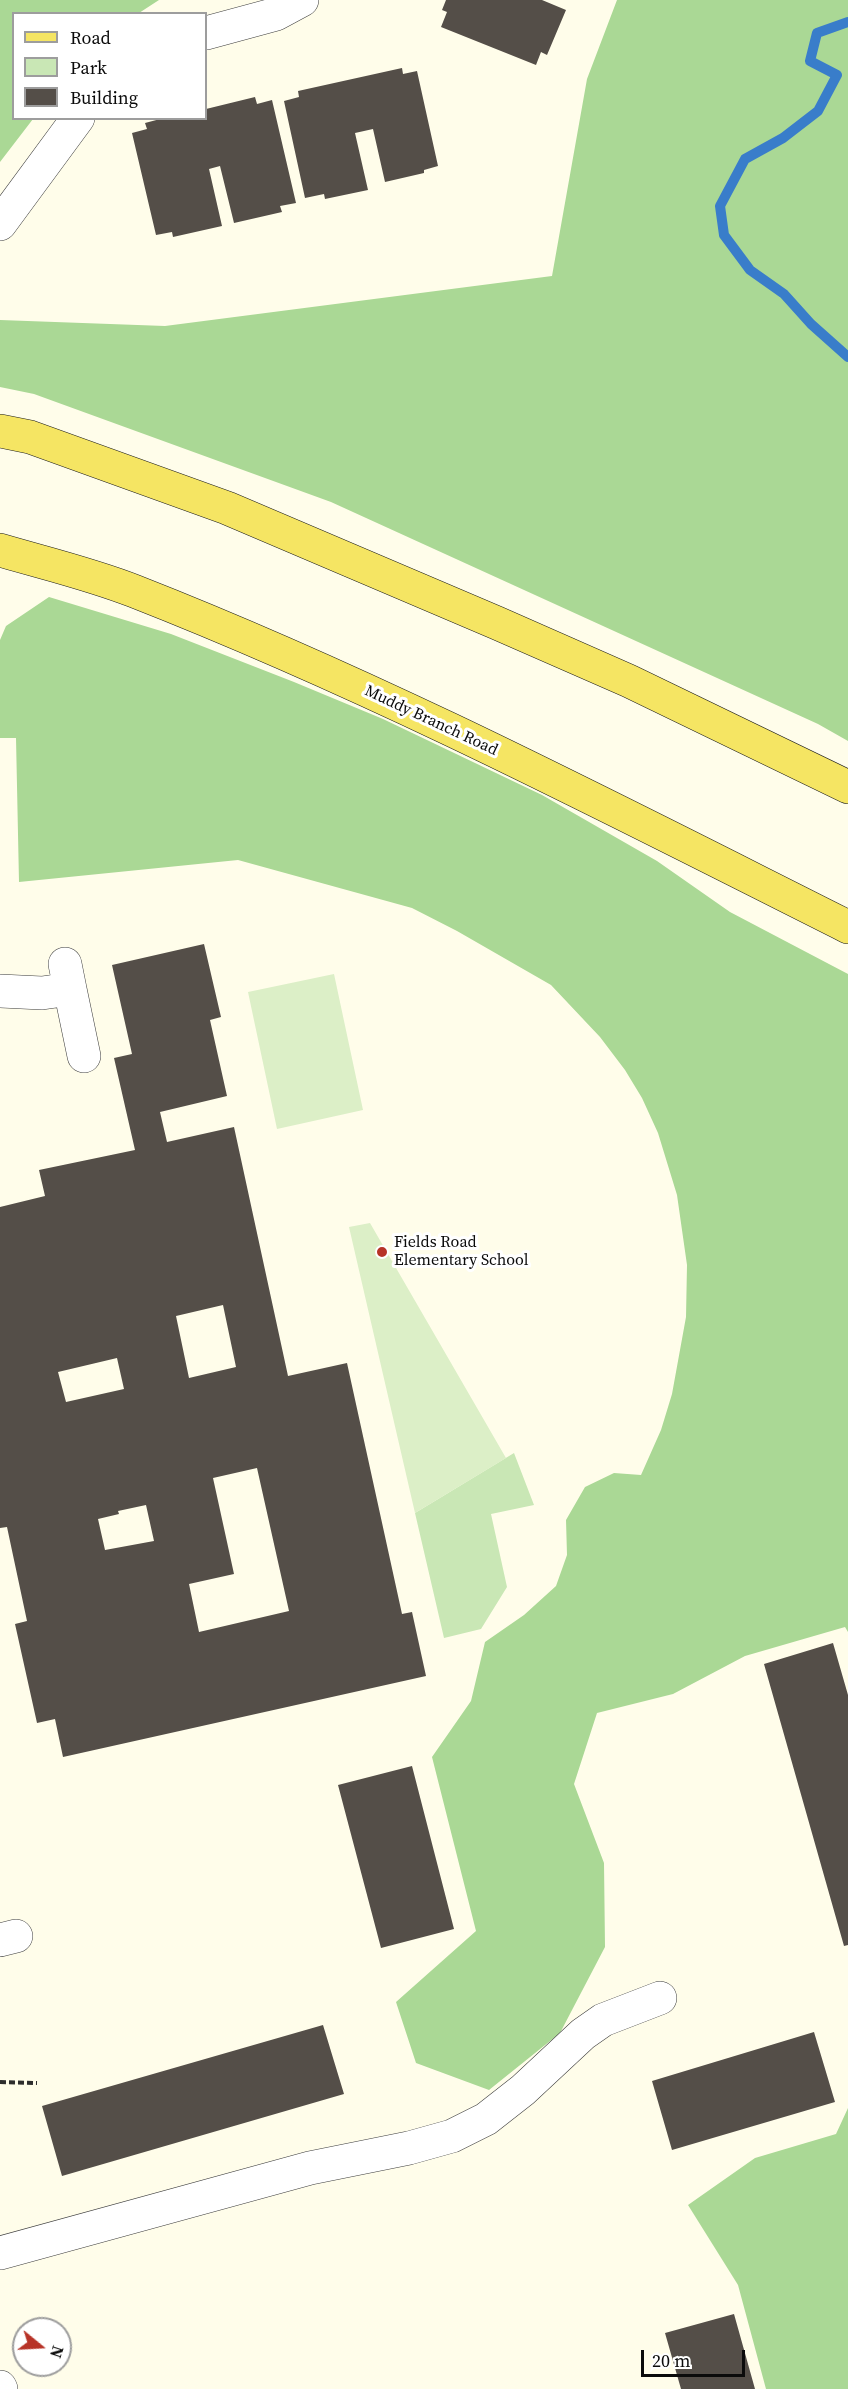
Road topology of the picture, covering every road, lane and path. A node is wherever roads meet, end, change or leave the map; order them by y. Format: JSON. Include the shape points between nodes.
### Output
{"nodes":[{"id":1,"x":302,"y":0,"type":"edge"},
{"id":2,"x":207,"y":33,"type":"edge"},
{"id":3,"x":77,"y":120,"type":"edge"},
{"id":4,"x":0,"y":224,"type":"edge"},
{"id":5,"x":0,"y":431,"type":"edge"},
{"id":6,"x":0,"y":550,"type":"edge"},
{"id":7,"x":848,"y":787,"type":"edge"},
{"id":8,"x":848,"y":927,"type":"edge"},
{"id":9,"x":0,"y":991,"type":"edge"},
{"id":10,"x":84,"y":1056,"type":"dead end"},
{"id":11,"x":660,"y":1998,"type":"dead end"},
{"id":12,"x":0,"y":2082,"type":"edge"},
{"id":13,"x":37,"y":2083,"type":"dead end"},
{"id":14,"x":0,"y":2253,"type":"edge"}],
"edges":[{"from":1,"to":2,"type":"street","via":[[276,14]]},
{"from":3,"to":4,"type":"street"},
{"from":5,"to":7,"type":"main road","via":[[30,437],[227,508],[629,681]]},
{"from":6,"to":8,"type":"main road","name":"Muddy Branch Road","via":[[132,590],[378,695]]},
{"from":9,"to":10,"type":"street","via":[[42,993],[67,976]]},
{"from":11,"to":14,"type":"street","via":[[596,2024],[486,2119],[452,2136],[310,2168]]},
{"from":12,"to":13,"type":"path"}]}
